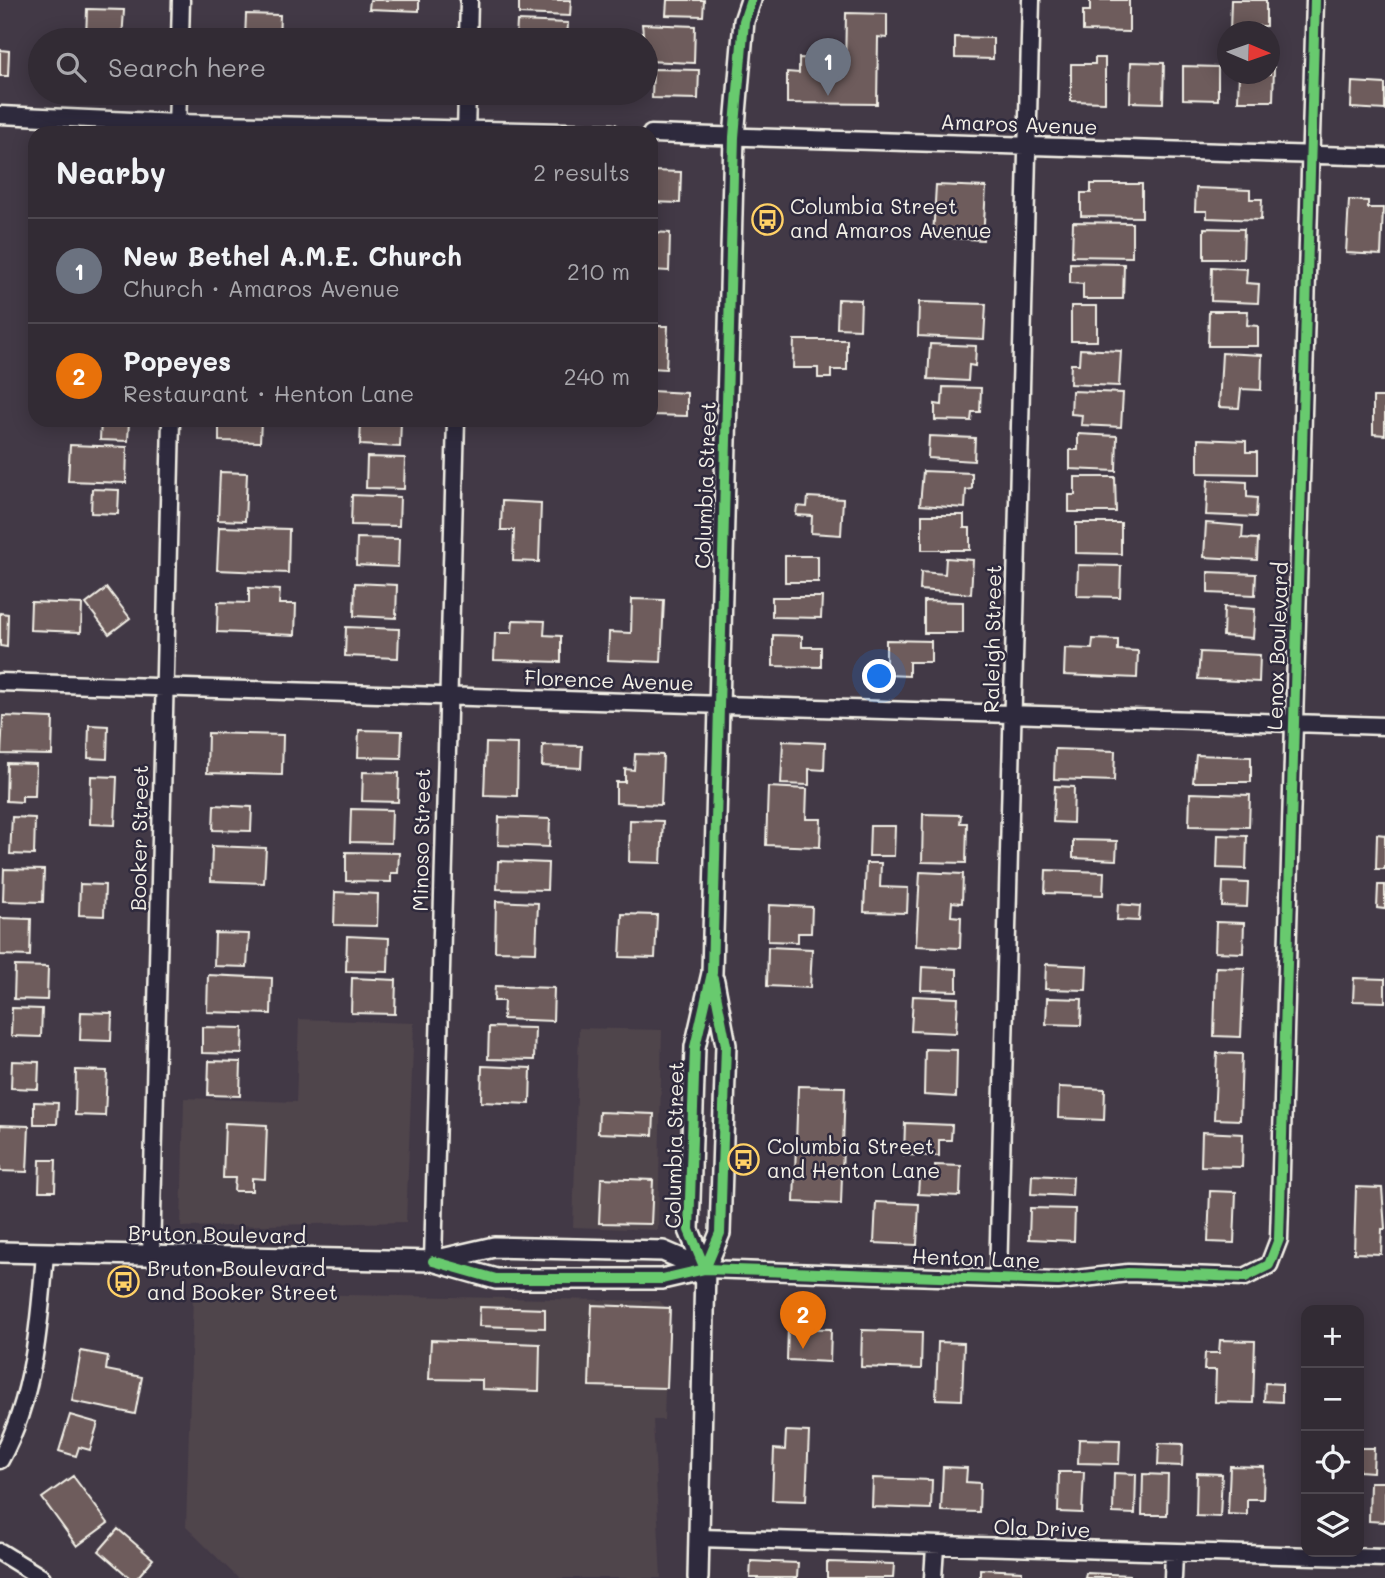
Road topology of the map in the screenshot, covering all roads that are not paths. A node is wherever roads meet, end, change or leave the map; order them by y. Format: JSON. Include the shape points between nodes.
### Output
{"nodes":[{"id":1,"x":181,"y":0,"type":"edge"},
{"id":2,"x":469,"y":0,"type":"edge"},
{"id":3,"x":751,"y":0,"type":"edge"},
{"id":4,"x":1031,"y":0,"type":"edge"},
{"id":5,"x":1315,"y":0,"type":"edge"},
{"id":6,"x":180,"y":28,"type":"edge"},
{"id":7,"x":468,"y":28,"type":"edge"},
{"id":8,"x":178,"y":105,"type":"edge"},
{"id":9,"x":467,"y":105,"type":"edge"},
{"id":10,"x":0,"y":115,"type":"edge"},
{"id":11,"x":150,"y":126,"type":"edge"},
{"id":12,"x":177,"y":126,"type":"edge"},
{"id":13,"x":466,"y":126,"type":"edge"},
{"id":14,"x":658,"y":134,"type":"edge"},
{"id":15,"x":734,"y":137,"type":"junction"},
{"id":16,"x":1026,"y":146,"type":"junction"},
{"id":17,"x":1311,"y":155,"type":"junction"},
{"id":18,"x":1385,"y":158,"type":"edge"},
{"id":19,"x":171,"y":427,"type":"edge"},
{"id":20,"x":456,"y":427,"type":"edge"},
{"id":21,"x":0,"y":682,"type":"edge"},
{"id":22,"x":165,"y":688,"type":"junction"},
{"id":23,"x":446,"y":696,"type":"junction"},
{"id":24,"x":719,"y":706,"type":"junction"},
{"id":25,"x":1012,"y":715,"type":"junction"},
{"id":26,"x":1295,"y":722,"type":"junction"},
{"id":27,"x":1385,"y":726,"type":"edge"},
{"id":28,"x":712,"y":973,"type":"junction"},
{"id":29,"x":0,"y":1252,"type":"edge"},
{"id":30,"x":45,"y":1253,"type":"junction"},
{"id":31,"x":151,"y":1257,"type":"junction"},
{"id":32,"x":433,"y":1261,"type":"junction"},
{"id":33,"x":705,"y":1269,"type":"junction"},
{"id":34,"x":1245,"y":1277,"type":"joint"},
{"id":35,"x":998,"y":1278,"type":"junction"},
{"id":36,"x":0,"y":1460,"type":"edge"},
{"id":37,"x":698,"y":1538,"type":"junction"},
{"id":38,"x":935,"y":1547,"type":"junction"},
{"id":39,"x":0,"y":1552,"type":"edge"},
{"id":40,"x":1174,"y":1553,"type":"junction"},
{"id":41,"x":1385,"y":1558,"type":"edge"},
{"id":42,"x":42,"y":1578,"type":"edge"},
{"id":43,"x":698,"y":1578,"type":"edge"},
{"id":44,"x":933,"y":1578,"type":"edge"},
{"id":45,"x":1173,"y":1578,"type":"edge"}],
"edges":[{"from":1,"to":6,"type":"street"},
{"from":2,"to":7,"type":"street"},
{"from":3,"to":15,"type":"street","name":"Columbia Street","via":[[744,21]]},
{"from":4,"to":16,"type":"street","name":"Raleigh Street"},
{"from":5,"to":17,"type":"street","name":"Lenox Boulevard"},
{"from":8,"to":12,"type":"street"},
{"from":9,"to":13,"type":"street"},
{"from":10,"to":11,"type":"street"},
{"from":14,"to":15,"type":"street","name":"Amaros Avenue"},
{"from":15,"to":16,"type":"street","name":"Amaros Avenue"},
{"from":15,"to":24,"type":"street","name":"Columbia Street"},
{"from":16,"to":17,"type":"street","name":"Amaros Avenue"},
{"from":16,"to":25,"type":"street","name":"Raleigh Street"},
{"from":17,"to":18,"type":"street","name":"Amaros Avenue"},
{"from":17,"to":26,"type":"street","name":"Lenox Boulevard"},
{"from":19,"to":22,"type":"street","name":"Booker Street"},
{"from":20,"to":23,"type":"street","name":"Minoso Street"},
{"from":21,"to":22,"type":"street","name":"Florence Avenue"},
{"from":22,"to":23,"type":"street","name":"Florence Avenue"},
{"from":22,"to":31,"type":"street","name":"Booker Street"},
{"from":23,"to":24,"type":"street","name":"Florence Avenue"},
{"from":23,"to":32,"type":"street","name":"Minoso Street"},
{"from":24,"to":25,"type":"street","name":"Florence Avenue"},
{"from":24,"to":28,"type":"street","name":"Columbia Street"},
{"from":25,"to":26,"type":"street","name":"Florence Avenue"},
{"from":25,"to":35,"type":"street","name":"Raleigh Street"},
{"from":26,"to":27,"type":"street","name":"Florence Avenue"},
{"from":26,"to":34,"type":"street","name":"Lenox Boulevard","via":[[1279,1240],[1269,1265]]},
{"from":28,"to":33,"type":"street","name":"Columbia Street","via":[[726,1045],[720,1233]]},
{"from":28,"to":33,"type":"street","name":"Columbia Street","via":[[695,1047],[689,1230]]},
{"from":29,"to":30,"type":"street","name":"Bruton Boulevard"},
{"from":30,"to":31,"type":"street","name":"Bruton Boulevard"},
{"from":30,"to":36,"type":"street","via":[[39,1330],[24,1394]]},
{"from":31,"to":32,"type":"street","name":"Bruton Boulevard"},
{"from":32,"to":33,"type":"street","name":"Bruton Boulevard","via":[[496,1279],[662,1279]]},
{"from":32,"to":33,"type":"street","name":"Bruton Boulevard","via":[[494,1247],[663,1251]]},
{"from":33,"to":35,"type":"street","name":"Henton Lane"},
{"from":33,"to":37,"type":"street","name":"Columbia Street"},
{"from":34,"to":35,"type":"street","name":"Henton Lane","via":[[1128,1273],[1058,1281]]},
{"from":37,"to":38,"type":"street","name":"Ola Drive"},
{"from":37,"to":43,"type":"street","name":"Columbia Street"},
{"from":38,"to":40,"type":"street","name":"Ola Drive"},
{"from":38,"to":44,"type":"street"},
{"from":39,"to":42,"type":"street"},
{"from":40,"to":41,"type":"street","name":"Ola Drive"},
{"from":40,"to":45,"type":"street"}]}
